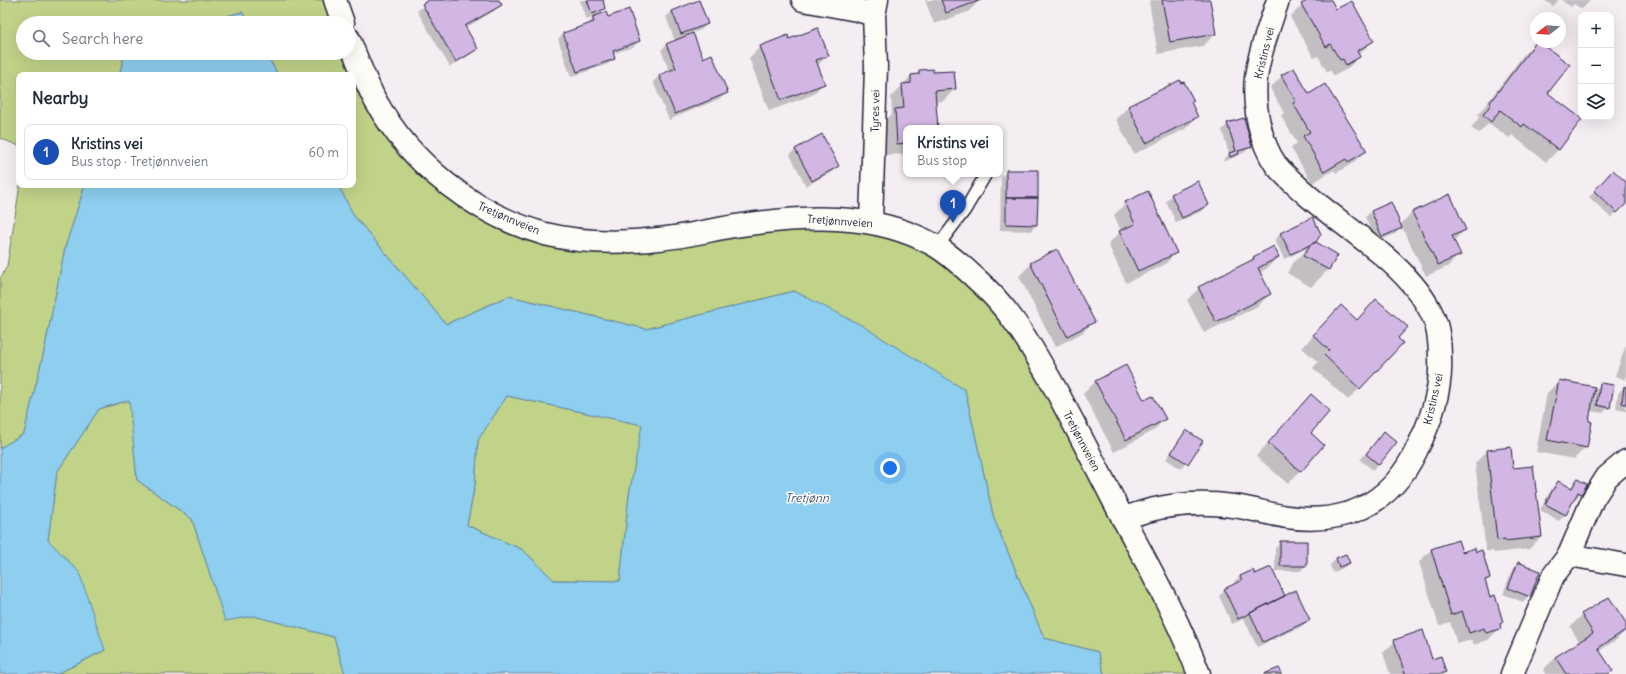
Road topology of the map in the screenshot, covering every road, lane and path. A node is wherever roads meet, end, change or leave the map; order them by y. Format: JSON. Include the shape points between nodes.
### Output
{"nodes":[{"id":1,"x":335,"y":0,"type":"edge"},
{"id":2,"x":803,"y":0,"type":"edge"},
{"id":3,"x":1278,"y":0,"type":"edge"},
{"id":4,"x":876,"y":8,"type":"edge"},
{"id":5,"x":341,"y":16,"type":"edge"},
{"id":6,"x":356,"y":57,"type":"edge"},
{"id":7,"x":984,"y":177,"type":"edge"},
{"id":8,"x":871,"y":222,"type":"junction"},
{"id":9,"x":937,"y":247,"type":"junction"},
{"id":10,"x":1626,"y":461,"type":"edge"},
{"id":11,"x":1123,"y":519,"type":"junction"},
{"id":12,"x":1569,"y":555,"type":"junction"},
{"id":13,"x":1626,"y":565,"type":"edge"},
{"id":14,"x":1199,"y":674,"type":"edge"},
{"id":15,"x":1512,"y":674,"type":"edge"}],
"edges":[{"from":1,"to":5,"type":"street"},
{"from":2,"to":4,"type":"street","via":[[858,10]]},
{"from":3,"to":11,"type":"street","name":"Kristins vei","via":[[1256,78],[1260,129],[1272,158],[1283,173],[1396,268],[1410,282],[1430,310],[1440,342],[1441,365],[1439,385],[1430,419],[1424,437],[1397,480],[1366,507],[1352,513],[1333,518],[1295,518],[1232,506],[1189,504],[1139,512]]},
{"from":4,"to":8,"type":"street","name":"Tyres vei"},
{"from":6,"to":8,"type":"street","name":"Tretjønnveien","via":[[376,100],[411,150],[430,170],[470,201],[524,227],[571,239],[611,241],[657,239],[793,219],[824,218]]},
{"from":7,"to":9,"type":"lane","via":[[965,210]]},
{"from":8,"to":9,"type":"street","name":"Tretjønnveien","via":[[914,235]]},
{"from":9,"to":11,"type":"street","name":"Tretjønnveien","via":[[996,296],[1024,334]]},
{"from":10,"to":12,"type":"street","via":[[1607,477],[1593,499]]},
{"from":11,"to":14,"type":"street","name":"Tretjønnveien","via":[[1174,617]]},
{"from":12,"to":13,"type":"street"},
{"from":12,"to":15,"type":"street","via":[[1553,576]]}]}
